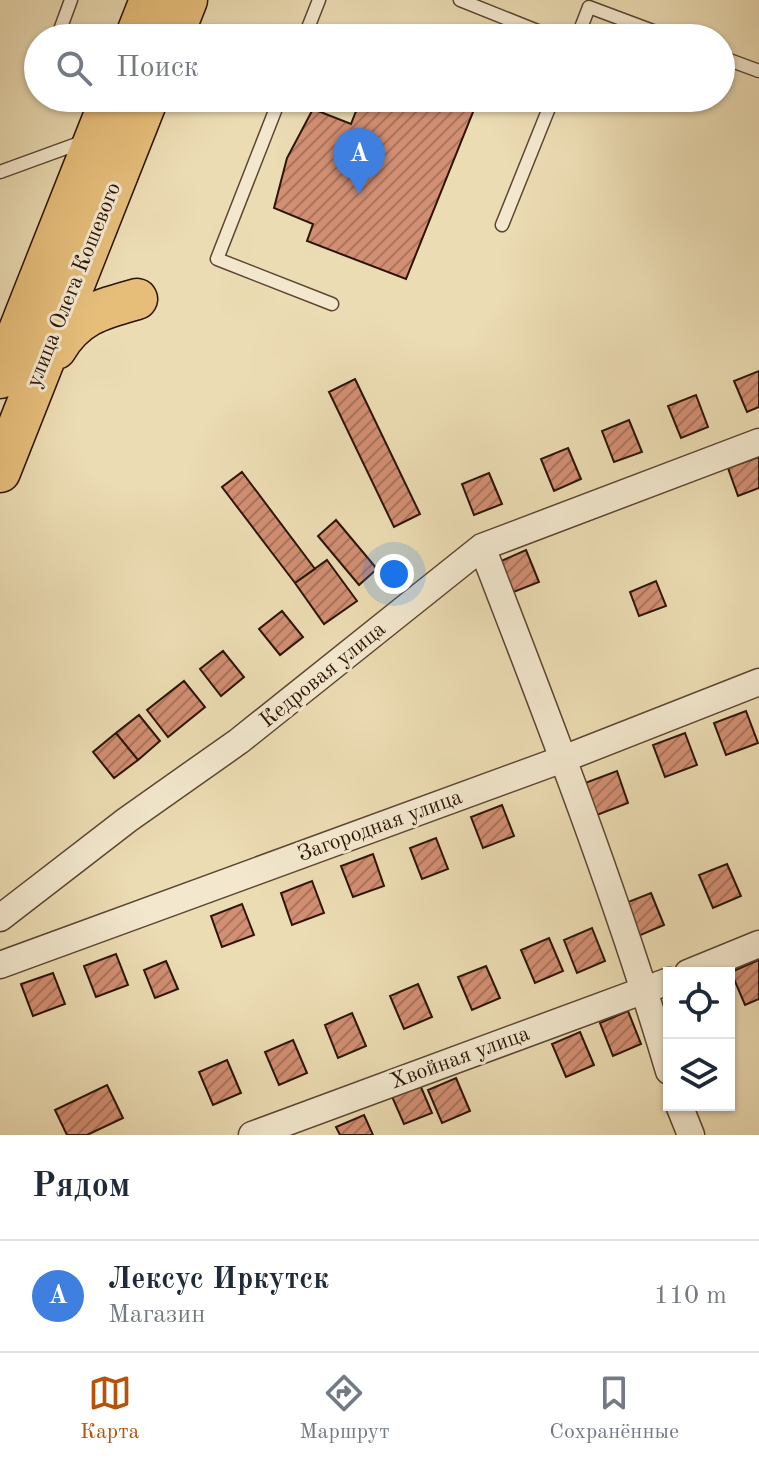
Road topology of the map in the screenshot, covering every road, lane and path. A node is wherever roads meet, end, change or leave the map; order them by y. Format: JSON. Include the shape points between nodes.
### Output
{"nodes":[{"id":1,"x":71,"y":0,"type":"edge"},
{"id":2,"x":319,"y":0,"type":"edge"},
{"id":3,"x":460,"y":0,"type":"edge"},
{"id":4,"x":62,"y":24,"type":"edge"},
{"id":5,"x":310,"y":24,"type":"edge"},
{"id":6,"x":520,"y":24,"type":"edge"},
{"id":7,"x":582,"y":24,"type":"edge"},
{"id":8,"x":635,"y":24,"type":"edge"},
{"id":9,"x":735,"y":62,"type":"edge"},
{"id":10,"x":759,"y":71,"type":"edge"},
{"id":11,"x":105,"y":112,"type":"edge"},
{"id":12,"x":142,"y":112,"type":"edge"},
{"id":13,"x":275,"y":112,"type":"edge"},
{"id":14,"x":547,"y":112,"type":"edge"},
{"id":15,"x":95,"y":138,"type":"junction"},
{"id":16,"x":0,"y":172,"type":"edge"},
{"id":17,"x":502,"y":225,"type":"dead end"},
{"id":18,"x":137,"y":299,"type":"dead end"},
{"id":19,"x":332,"y":304,"type":"dead end"},
{"id":20,"x":18,"y":381,"type":"edge"},
{"id":21,"x":759,"y":442,"type":"edge"},
{"id":22,"x":0,"y":472,"type":"edge"},
{"id":23,"x":482,"y":547,"type":"junction"},
{"id":24,"x":759,"y":682,"type":"edge"},
{"id":25,"x":563,"y":759,"type":"junction"},
{"id":26,"x":0,"y":918,"type":"edge"},
{"id":27,"x":759,"y":944,"type":"edge"},
{"id":28,"x":0,"y":965,"type":"edge"},
{"id":29,"x":703,"y":967,"type":"edge"},
{"id":30,"x":657,"y":986,"type":"edge"},
{"id":31,"x":664,"y":1039,"type":"edge"},
{"id":32,"x":681,"y":1111,"type":"edge"},
{"id":33,"x":252,"y":1135,"type":"edge"},
{"id":34,"x":691,"y":1135,"type":"edge"}],
"edges":[{"from":1,"to":4,"type":"lane"},
{"from":2,"to":5,"type":"lane"},
{"from":3,"to":6,"type":"lane"},
{"from":7,"to":8,"type":"lane","via":[[589,7]]},
{"from":9,"to":10,"type":"lane"},
{"from":11,"to":15,"type":"main road","name":"улица Олега Кошевого"},
{"from":12,"to":20,"type":"main road","name":"улица Олега Кошевого"},
{"from":13,"to":19,"type":"lane","via":[[217,259]]},
{"from":14,"to":17,"type":"lane"},
{"from":15,"to":16,"type":"lane"},
{"from":15,"to":20,"type":"main road","name":"улица Олега Кошевого"},
{"from":18,"to":20,"type":"main road","via":[[84,317]]},
{"from":20,"to":22,"type":"main road","name":"улица Олега Кошевого"},
{"from":21,"to":23,"type":"street","name":"Кедровая улица"},
{"from":23,"to":25,"type":"street"},
{"from":23,"to":26,"type":"street","name":"Кедровая улица","via":[[239,741]]},
{"from":24,"to":25,"type":"street","name":"Загородная улица"},
{"from":25,"to":28,"type":"street","name":"Загородная улица"},
{"from":25,"to":30,"type":"street"},
{"from":27,"to":29,"type":"street"},
{"from":30,"to":31,"type":"street"},
{"from":30,"to":33,"type":"street","name":"Хвойная улица"},
{"from":32,"to":34,"type":"street"}]}
